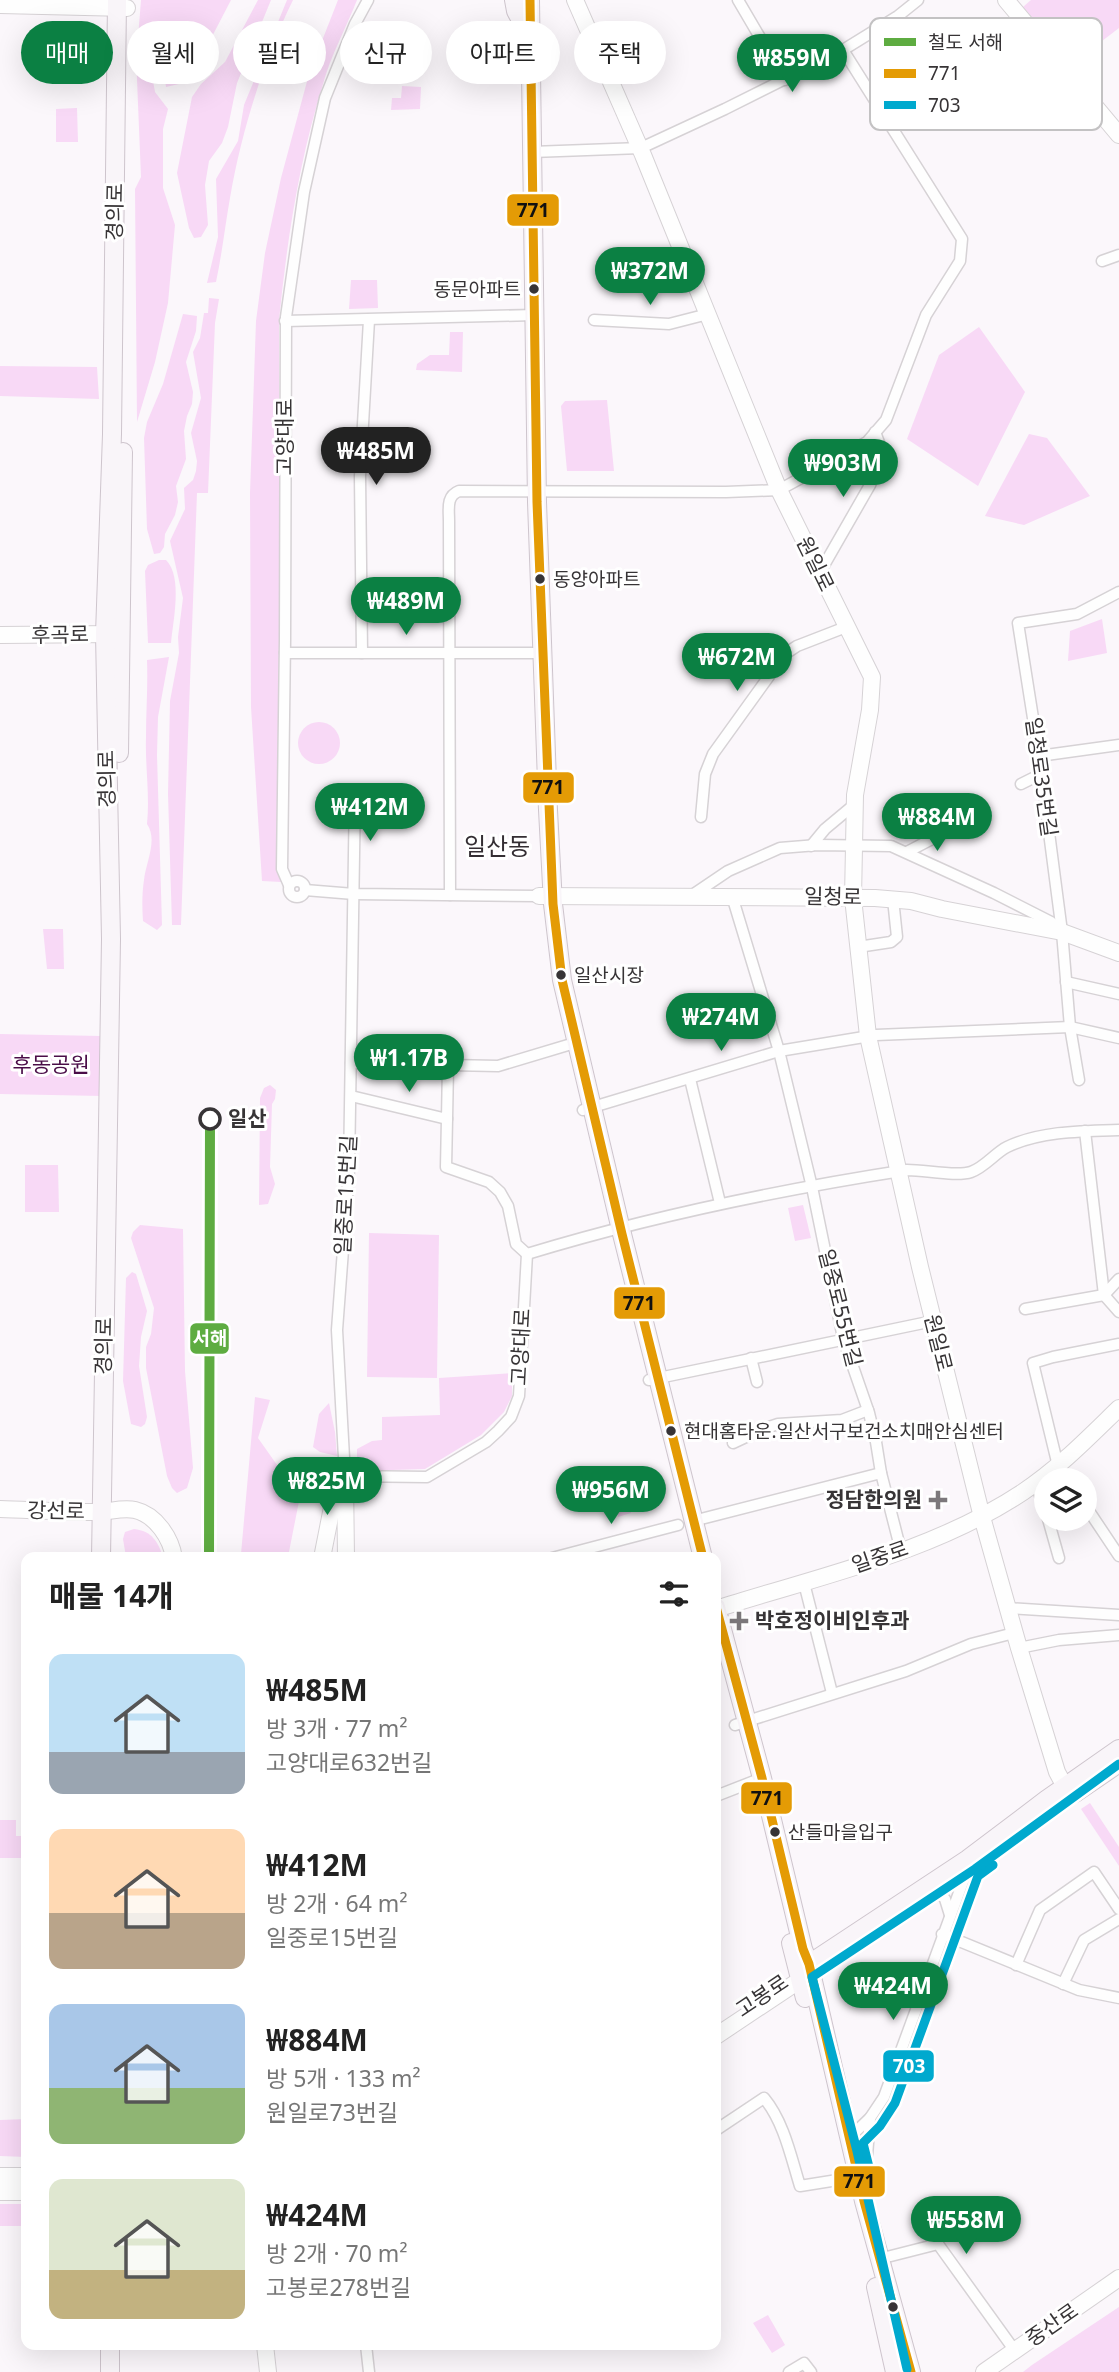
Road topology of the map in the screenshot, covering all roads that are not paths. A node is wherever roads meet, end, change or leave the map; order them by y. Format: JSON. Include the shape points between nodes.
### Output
{"nodes":[{"id":1,"x":368,"y":0,"type":"edge"},
{"id":2,"x":517,"y":0,"type":"edge"},
{"id":3,"x":530,"y":0,"type":"edge"},
{"id":4,"x":540,"y":0,"type":"edge"},
{"id":5,"x":575,"y":0,"type":"edge"},
{"id":6,"x":738,"y":0,"type":"edge"},
{"id":7,"x":918,"y":0,"type":"edge"},
{"id":8,"x":1006,"y":0,"type":"edge"},
{"id":9,"x":122,"y":4,"type":"edge"},
{"id":10,"x":0,"y":5,"type":"edge"},
{"id":11,"x":895,"y":18,"type":"edge"},
{"id":12,"x":1021,"y":18,"type":"edge"},
{"id":13,"x":524,"y":21,"type":"edge"},
{"id":14,"x":527,"y":21,"type":"edge"},
{"id":15,"x":529,"y":21,"type":"edge"},
{"id":16,"x":870,"y":33,"type":"edge"},
{"id":17,"x":843,"y":50,"type":"junction"},
{"id":18,"x":785,"y":80,"type":"junction"},
{"id":19,"x":528,"y":84,"type":"edge"},
{"id":20,"x":529,"y":84,"type":"edge"},
{"id":21,"x":870,"y":93,"type":"edge"},
{"id":22,"x":1102,"y":115,"type":"edge"},
{"id":23,"x":893,"y":130,"type":"edge"},
{"id":24,"x":1119,"y":135,"type":"edge"},
{"id":25,"x":640,"y":148,"type":"junction"},
{"id":26,"x":532,"y":152,"type":"junction"},
{"id":27,"x":1119,"y":255,"type":"edge"},
{"id":28,"x":1102,"y":261,"type":"dead end"},
{"id":29,"x":708,"y":314,"type":"junction"},
{"id":30,"x":531,"y":315,"type":"junction"},
{"id":31,"x":369,"y":320,"type":"junction"},
{"id":32,"x":594,"y":320,"type":"dead end"},
{"id":33,"x":285,"y":321,"type":"junction"},
{"id":34,"x":875,"y":432,"type":"junction"},
{"id":35,"x":779,"y":490,"type":"junction"},
{"id":36,"x":534,"y":492,"type":"junction"},
{"id":37,"x":819,"y":570,"type":"junction"},
{"id":38,"x":1119,"y":592,"type":"edge"},
{"id":39,"x":846,"y":628,"type":"junction"},
{"id":40,"x":112,"y":634,"type":"junction"},
{"id":41,"x":0,"y":635,"type":"edge"},
{"id":42,"x":285,"y":653,"type":"junction"},
{"id":43,"x":362,"y":653,"type":"junction"},
{"id":44,"x":450,"y":653,"type":"junction"},
{"id":45,"x":536,"y":653,"type":"junction"},
{"id":46,"x":1119,"y":745,"type":"edge"},
{"id":47,"x":1039,"y":756,"type":"junction"},
{"id":48,"x":1041,"y":774,"type":"junction"},
{"id":49,"x":1021,"y":784,"type":"dead end"},
{"id":50,"x":355,"y":790,"type":"dead end"},
{"id":51,"x":855,"y":804,"type":"junction"},
{"id":52,"x":701,"y":817,"type":"dead end"},
{"id":53,"x":953,"y":828,"type":"dead end"},
{"id":54,"x":854,"y":845,"type":"junction"},
{"id":55,"x":811,"y":846,"type":"junction"},
{"id":56,"x":907,"y":852,"type":"junction"},
{"id":57,"x":354,"y":894,"type":"junction"},
{"id":58,"x":450,"y":895,"type":"junction"},
{"id":59,"x":545,"y":896,"type":"junction"},
{"id":60,"x":691,"y":896,"type":"junction"},
{"id":61,"x":732,"y":896,"type":"junction"},
{"id":62,"x":853,"y":898,"type":"junction"},
{"id":63,"x":893,"y":900,"type":"junction"},
{"id":64,"x":1062,"y":932,"type":"junction"},
{"id":65,"x":858,"y":947,"type":"junction"},
{"id":66,"x":1119,"y":953,"type":"edge"},
{"id":67,"x":1066,"y":982,"type":"junction"},
{"id":68,"x":1119,"y":993,"type":"edge"},
{"id":69,"x":1070,"y":1027,"type":"junction"},
{"id":70,"x":869,"y":1036,"type":"junction"},
{"id":71,"x":1119,"y":1038,"type":"edge"},
{"id":72,"x":573,"y":1044,"type":"junction"},
{"id":73,"x":779,"y":1051,"type":"junction"},
{"id":74,"x":351,"y":1063,"type":"junction"},
{"id":75,"x":448,"y":1066,"type":"junction"},
{"id":76,"x":690,"y":1079,"type":"junction"},
{"id":77,"x":1079,"y":1080,"type":"dead end"},
{"id":78,"x":351,"y":1096,"type":"junction"},
{"id":79,"x":588,"y":1108,"type":"junction"},
{"id":80,"x":447,"y":1119,"type":"junction"},
{"id":81,"x":1119,"y":1129,"type":"edge"},
{"id":82,"x":1085,"y":1131,"type":"junction"},
{"id":83,"x":898,"y":1171,"type":"junction"},
{"id":84,"x":812,"y":1187,"type":"junction"},
{"id":85,"x":720,"y":1203,"type":"junction"},
{"id":86,"x":612,"y":1228,"type":"junction"},
{"id":87,"x":527,"y":1254,"type":"junction"},
{"id":88,"x":1119,"y":1279,"type":"edge"},
{"id":89,"x":1104,"y":1295,"type":"junction"},
{"id":90,"x":1025,"y":1309,"type":"dead end"},
{"id":91,"x":1119,"y":1312,"type":"edge"},
{"id":92,"x":933,"y":1321,"type":"junction"},
{"id":93,"x":843,"y":1338,"type":"junction"},
{"id":94,"x":1119,"y":1344,"type":"edge"},
{"id":95,"x":751,"y":1358,"type":"junction"},
{"id":96,"x":654,"y":1379,"type":"junction"},
{"id":97,"x":757,"y":1382,"type":"dead end"},
{"id":98,"x":1119,"y":1408,"type":"edge"},
{"id":99,"x":868,"y":1410,"type":"junction"},
{"id":100,"x":733,"y":1443,"type":"dead end"},
{"id":101,"x":1058,"y":1466,"type":"junction"},
{"id":102,"x":1055,"y":1468,"type":"edge"},
{"id":103,"x":881,"y":1473,"type":"junction"},
{"id":104,"x":345,"y":1476,"type":"junction"},
{"id":105,"x":1034,"y":1484,"type":"edge"},
{"id":106,"x":0,"y":1509,"type":"edge"},
{"id":107,"x":106,"y":1511,"type":"junction"},
{"id":108,"x":982,"y":1517,"type":"junction"},
{"id":109,"x":1097,"y":1520,"type":"edge"},
{"id":110,"x":685,"y":1523,"type":"junction"},
{"id":111,"x":1051,"y":1531,"type":"edge"},
{"id":112,"x":1115,"y":1542,"type":"edge"},
{"id":113,"x":901,"y":1550,"type":"junction"},
{"id":114,"x":102,"y":1552,"type":"edge"},
{"id":115,"x":110,"y":1552,"type":"edge"},
{"id":116,"x":172,"y":1552,"type":"edge"},
{"id":117,"x":323,"y":1552,"type":"edge"},
{"id":118,"x":346,"y":1552,"type":"edge"},
{"id":119,"x":575,"y":1552,"type":"edge"},
{"id":120,"x":692,"y":1552,"type":"edge"},
{"id":121,"x":700,"y":1552,"type":"edge"},
{"id":122,"x":1119,"y":1556,"type":"edge"},
{"id":123,"x":1059,"y":1558,"type":"dead end"},
{"id":124,"x":804,"y":1583,"type":"junction"},
{"id":125,"x":721,"y":1607,"type":"edge"},
{"id":126,"x":1007,"y":1608,"type":"junction"},
{"id":127,"x":1119,"y":1615,"type":"edge"},
{"id":128,"x":721,"y":1631,"type":"edge"},
{"id":129,"x":1119,"y":1635,"type":"edge"},
{"id":130,"x":1016,"y":1640,"type":"junction"},
{"id":131,"x":721,"y":1663,"type":"edge"},
{"id":132,"x":832,"y":1693,"type":"junction"},
{"id":133,"x":741,"y":1723,"type":"junction"},
{"id":134,"x":1119,"y":1749,"type":"edge"},
{"id":135,"x":1119,"y":1763,"type":"edge"},
{"id":136,"x":757,"y":1781,"type":"junction"},
{"id":137,"x":1067,"y":1792,"type":"junction"},
{"id":138,"x":721,"y":1794,"type":"edge"},
{"id":139,"x":968,"y":1868,"type":"junction"},
{"id":140,"x":936,"y":1889,"type":"junction"},
{"id":141,"x":1119,"y":1909,"type":"edge"},
{"id":142,"x":950,"y":1915,"type":"junction"},
{"id":143,"x":1119,"y":1919,"type":"edge"},
{"id":144,"x":942,"y":1934,"type":"junction"},
{"id":145,"x":1016,"y":1965,"type":"junction"},
{"id":146,"x":804,"y":1972,"type":"junction"},
{"id":147,"x":1063,"y":1984,"type":"junction"},
{"id":148,"x":1119,"y":1998,"type":"edge"},
{"id":149,"x":721,"y":2025,"type":"edge"},
{"id":150,"x":721,"y":2032,"type":"edge"},
{"id":151,"x":870,"y":2118,"type":"junction"},
{"id":152,"x":721,"y":2127,"type":"edge"},
{"id":153,"x":846,"y":2140,"type":"junction"},
{"id":154,"x":0,"y":2176,"type":"edge"},
{"id":155,"x":21,"y":2176,"type":"edge"},
{"id":156,"x":850,"y":2178,"type":"junction"},
{"id":157,"x":0,"y":2192,"type":"edge"},
{"id":158,"x":21,"y":2192,"type":"edge"},
{"id":159,"x":864,"y":2201,"type":"junction"},
{"id":160,"x":879,"y":2259,"type":"junction"},
{"id":161,"x":1119,"y":2278,"type":"edge"},
{"id":162,"x":110,"y":2350,"type":"edge"},
{"id":163,"x":122,"y":2350,"type":"edge"},
{"id":164,"x":266,"y":2350,"type":"edge"},
{"id":165,"x":367,"y":2350,"type":"edge"},
{"id":166,"x":1015,"y":2351,"type":"junction"},
{"id":167,"x":110,"y":2372,"type":"edge"},
{"id":168,"x":122,"y":2372,"type":"edge"},
{"id":169,"x":268,"y":2372,"type":"edge"},
{"id":170,"x":369,"y":2372,"type":"edge"},
{"id":171,"x":789,"y":2372,"type":"edge"},
{"id":172,"x":811,"y":2372,"type":"edge"},
{"id":173,"x":895,"y":2372,"type":"edge"},
{"id":174,"x":911,"y":2372,"type":"edge"},
{"id":175,"x":984,"y":2372,"type":"edge"}],
"edges":[{"from":1,"to":33,"type":"street","name":"고양대로","via":[[325,98],[304,192]]},
{"from":2,"to":13,"type":"main road","via":[[516,11]]},
{"from":3,"to":14,"type":"main road"},
{"from":4,"to":15,"type":"main road"},
{"from":5,"to":25,"type":"street","name":"원일로"},
{"from":6,"to":18,"type":"street"},
{"from":7,"to":11,"type":"street"},
{"from":8,"to":12,"type":"street"},
{"from":9,"to":10,"type":"street"},
{"from":9,"to":40,"type":"main road","name":"경의로"},
{"from":16,"to":17,"type":"street"},
{"from":17,"to":18,"type":"street"},
{"from":17,"to":21,"type":"street"},
{"from":18,"to":25,"type":"street"},
{"from":19,"to":30,"type":"main road"},
{"from":20,"to":26,"type":"main road"},
{"from":22,"to":24,"type":"street"},
{"from":23,"to":34,"type":"street","via":[[962,239],[960,261],[926,315],[886,420]]},
{"from":25,"to":26,"type":"street"},
{"from":25,"to":29,"type":"street","name":"원일로"},
{"from":26,"to":30,"type":"main road"},
{"from":27,"to":28,"type":"street"},
{"from":29,"to":32,"type":"street","via":[[668,324]]},
{"from":29,"to":35,"type":"street","name":"원일로"},
{"from":30,"to":31,"type":"street"},
{"from":30,"to":36,"type":"main road"},
{"from":31,"to":33,"type":"street"},
{"from":31,"to":43,"type":"street","via":[[360,477]]},
{"from":33,"to":42,"type":"street","name":"고양대로"},
{"from":34,"to":35,"type":"street","via":[[867,442]]},
{"from":34,"to":37,"type":"street","via":[[883,453],[870,485]]},
{"from":35,"to":36,"type":"street"},
{"from":35,"to":37,"type":"street","name":"원일로"},
{"from":36,"to":44,"type":"street","via":[[459,491],[450,497]]},
{"from":36,"to":45,"type":"main road"},
{"from":36,"to":59,"type":"main road"},
{"from":37,"to":39,"type":"street","name":"원일로"},
{"from":38,"to":47,"type":"street","name":"일청로35번길","via":[[1077,614],[1018,623]]},
{"from":39,"to":51,"type":"street","name":"원일로","via":[[873,682]]},
{"from":39,"to":52,"type":"street","via":[[785,654],[713,754],[705,774]]},
{"from":40,"to":41,"type":"street","name":"후곡로"},
{"from":40,"to":107,"type":"main road","name":"경의로"},
{"from":42,"to":43,"type":"street"},
{"from":42,"to":57,"type":"street","name":"고양대로","via":[[282,869],[289,885],[299,881],[305,890]]},
{"from":43,"to":44,"type":"street"},
{"from":44,"to":45,"type":"street"},
{"from":44,"to":58,"type":"street"},
{"from":45,"to":59,"type":"main road"},
{"from":46,"to":47,"type":"street"},
{"from":47,"to":48,"type":"street","name":"일청로35번길"},
{"from":48,"to":49,"type":"street"},
{"from":48,"to":64,"type":"street","name":"일청로35번길"},
{"from":50,"to":57,"type":"street","name":"일중로15번길"},
{"from":51,"to":54,"type":"street","name":"원일로"},
{"from":51,"to":55,"type":"street"},
{"from":53,"to":56,"type":"street"},
{"from":54,"to":55,"type":"street"},
{"from":54,"to":56,"type":"street","via":[[891,846]]},
{"from":54,"to":62,"type":"street","name":"원일로"},
{"from":55,"to":60,"type":"street","via":[[780,848],[727,871]]},
{"from":56,"to":64,"type":"street","via":[[1051,922]]},
{"from":57,"to":58,"type":"street"},
{"from":57,"to":74,"type":"street","name":"일중로15번길"},
{"from":58,"to":59,"type":"street"},
{"from":59,"to":60,"type":"street","name":"일청로"},
{"from":59,"to":72,"type":"main road"},
{"from":60,"to":61,"type":"street","name":"일청로"},
{"from":61,"to":62,"type":"street","name":"일청로"},
{"from":61,"to":73,"type":"street","name":"일중로55번길"},
{"from":62,"to":63,"type":"street","name":"일청로"},
{"from":62,"to":65,"type":"street","name":"원일로"},
{"from":63,"to":64,"type":"street","name":"일청로"},
{"from":63,"to":65,"type":"street","via":[[897,937]]},
{"from":64,"to":66,"type":"street","name":"일청로"},
{"from":64,"to":67,"type":"street","name":"일청로35번길"},
{"from":65,"to":70,"type":"street","name":"원일로"},
{"from":67,"to":68,"type":"street"},
{"from":67,"to":69,"type":"street","name":"일청로35번길"},
{"from":69,"to":70,"type":"street"},
{"from":69,"to":71,"type":"street"},
{"from":69,"to":77,"type":"street","name":"일청로35번길"},
{"from":70,"to":73,"type":"street"},
{"from":70,"to":83,"type":"street","name":"원일로"},
{"from":72,"to":75,"type":"street","via":[[498,1066]]},
{"from":72,"to":79,"type":"main road"},
{"from":73,"to":76,"type":"street"},
{"from":73,"to":84,"type":"street","name":"일중로55번길"},
{"from":74,"to":75,"type":"street"},
{"from":74,"to":78,"type":"street","name":"일중로15번길"},
{"from":75,"to":80,"type":"street"},
{"from":76,"to":79,"type":"street"},
{"from":76,"to":85,"type":"street"},
{"from":78,"to":80,"type":"street"},
{"from":78,"to":104,"type":"street","name":"일중로15번길","via":[[337,1330]]},
{"from":79,"to":86,"type":"main road"},
{"from":80,"to":87,"type":"street","via":[[446,1167],[489,1182],[500,1192],[508,1206],[516,1244]]},
{"from":81,"to":82,"type":"street"},
{"from":82,"to":83,"type":"street","via":[[1007,1147],[973,1171],[954,1175]]},
{"from":82,"to":89,"type":"street"},
{"from":83,"to":84,"type":"street"},
{"from":83,"to":92,"type":"street","name":"원일로"},
{"from":84,"to":85,"type":"street"},
{"from":84,"to":93,"type":"street","name":"일중로55번길"},
{"from":85,"to":86,"type":"street"},
{"from":86,"to":87,"type":"street"},
{"from":86,"to":96,"type":"main road"},
{"from":87,"to":104,"type":"street","name":"고양대로","via":[[519,1396],[511,1417],[486,1442],[427,1476]]},
{"from":88,"to":89,"type":"street"},
{"from":89,"to":90,"type":"street"},
{"from":89,"to":91,"type":"street"},
{"from":92,"to":93,"type":"street"},
{"from":92,"to":108,"type":"street","name":"원일로"},
{"from":93,"to":95,"type":"street"},
{"from":93,"to":99,"type":"street","name":"일중로55번길"},
{"from":94,"to":101,"type":"street","via":[[1033,1363]]},
{"from":95,"to":96,"type":"street"},
{"from":95,"to":97,"type":"street"},
{"from":96,"to":110,"type":"main road"},
{"from":96,"to":120,"type":"main road"},
{"from":98,"to":101,"type":"street","name":"일중로"},
{"from":99,"to":100,"type":"street","via":[[842,1420],[778,1424]]},
{"from":99,"to":103,"type":"street","name":"일중로55번길"},
{"from":101,"to":102,"type":"street","name":"일중로"},
{"from":103,"to":110,"type":"street"},
{"from":103,"to":113,"type":"street","name":"일중로55번길"},
{"from":104,"to":117,"type":"street","via":[[337,1482]]},
{"from":104,"to":118,"type":"street","name":"일중로15번길"},
{"from":105,"to":108,"type":"street","name":"일중로"},
{"from":106,"to":107,"type":"street","name":"강선로"},
{"from":107,"to":114,"type":"main road","name":"경의로"},
{"from":107,"to":115,"type":"main road","name":"경의로"},
{"from":107,"to":116,"type":"street","via":[[134,1510],[148,1517],[167,1537]]},
{"from":108,"to":113,"type":"street","name":"일중로"},
{"from":108,"to":126,"type":"street","name":"원일로"},
{"from":109,"to":112,"type":"street"},
{"from":110,"to":119,"type":"street"},
{"from":110,"to":121,"type":"main road"},
{"from":111,"to":123,"type":"street"},
{"from":112,"to":122,"type":"street"},
{"from":113,"to":124,"type":"street","name":"일중로"},
{"from":124,"to":125,"type":"street","name":"일중로"},
{"from":124,"to":132,"type":"street"},
{"from":126,"to":127,"type":"street"},
{"from":126,"to":130,"type":"street","name":"원일로"},
{"from":128,"to":133,"type":"main road"},
{"from":129,"to":130,"type":"street"},
{"from":130,"to":132,"type":"street","via":[[971,1644],[906,1671]]},
{"from":130,"to":137,"type":"street","name":"원일로"},
{"from":131,"to":133,"type":"main road"},
{"from":132,"to":133,"type":"street"},
{"from":133,"to":136,"type":"main road"},
{"from":134,"to":137,"type":"main road","name":"고봉로"},
{"from":135,"to":137,"type":"main road","name":"고봉로"},
{"from":136,"to":138,"type":"street"},
{"from":136,"to":146,"type":"main road","via":[[803,1949]]},
{"from":137,"to":139,"type":"main road","name":"고봉로"},
{"from":137,"to":146,"type":"main road","name":"고봉로"},
{"from":139,"to":140,"type":"main road","name":"고봉로"},
{"from":139,"to":142,"type":"street"},
{"from":140,"to":142,"type":"street"},
{"from":140,"to":146,"type":"main road","name":"고봉로"},
{"from":141,"to":145,"type":"street","via":[[1094,1872],[1040,1910]]},
{"from":142,"to":144,"type":"street"},
{"from":143,"to":147,"type":"street","via":[[1084,1940]]},
{"from":144,"to":145,"type":"street"},
{"from":144,"to":151,"type":"street","via":[[884,2097]]},
{"from":145,"to":147,"type":"street"},
{"from":146,"to":149,"type":"street","name":"고봉로"},
{"from":146,"to":150,"type":"street","name":"고봉로"},
{"from":146,"to":153,"type":"main road"},
{"from":147,"to":148,"type":"street"},
{"from":151,"to":153,"type":"street"},
{"from":151,"to":159,"type":"street"},
{"from":152,"to":156,"type":"street","via":[[764,2098],[780,2127],[800,2186]]},
{"from":153,"to":156,"type":"main road"},
{"from":153,"to":159,"type":"main road"},
{"from":154,"to":155,"type":"street"},
{"from":156,"to":173,"type":"main road"},
{"from":157,"to":158,"type":"street"},
{"from":159,"to":160,"type":"main road"},
{"from":160,"to":166,"type":"street","via":[[938,2244]]},
{"from":160,"to":174,"type":"main road"},
{"from":161,"to":166,"type":"street","name":"중산로"},
{"from":162,"to":167,"type":"main road"},
{"from":163,"to":168,"type":"main road"},
{"from":164,"to":169,"type":"street"},
{"from":165,"to":170,"type":"street"},
{"from":166,"to":175,"type":"street","name":"중산로"},
{"from":171,"to":172,"type":"street","via":[[804,2362]]}]}
